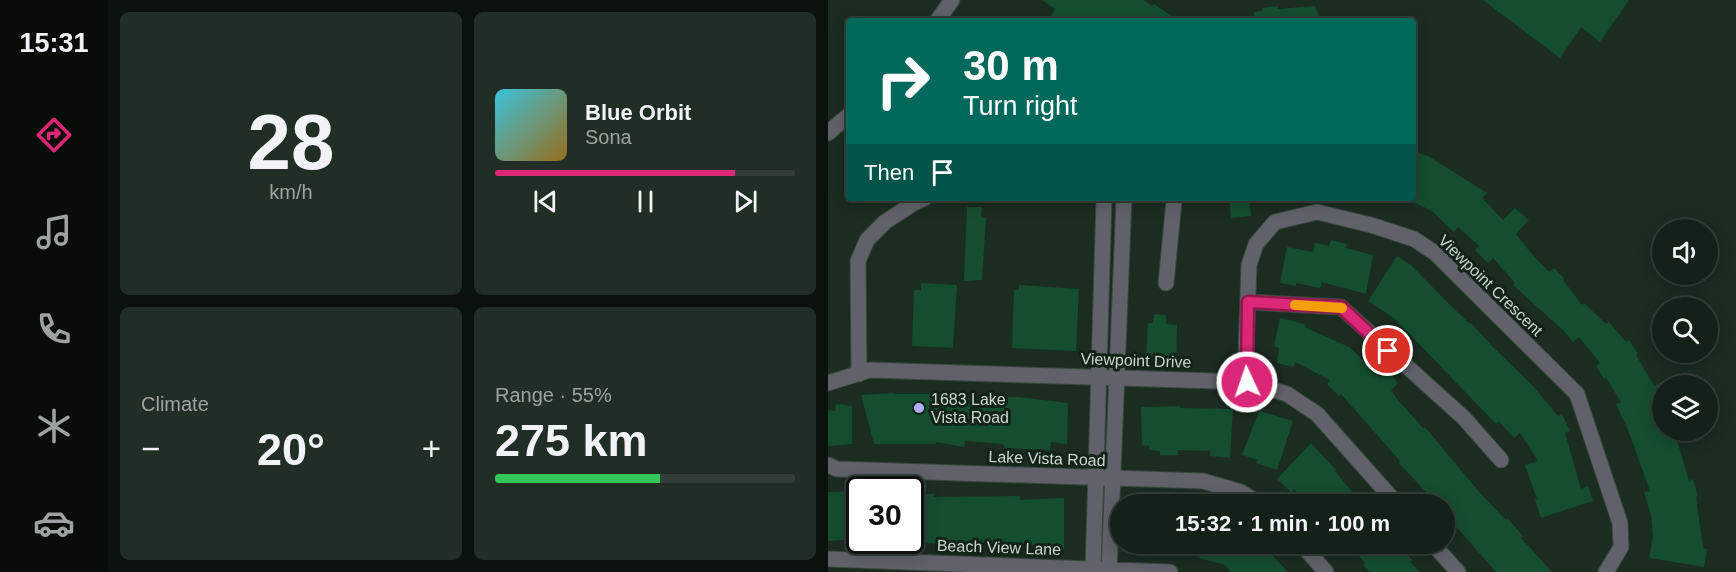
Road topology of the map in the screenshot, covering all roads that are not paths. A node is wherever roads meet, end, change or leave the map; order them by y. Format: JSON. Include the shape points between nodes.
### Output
{"nodes":[{"id":1,"x":952,"y":0,"type":"edge"},
{"id":2,"x":942,"y":18,"type":"edge"},
{"id":3,"x":846,"y":118,"type":"edge"},
{"id":4,"x":828,"y":133,"type":"edge"},
{"id":5,"x":918,"y":201,"type":"edge"},
{"id":6,"x":1104,"y":201,"type":"edge"},
{"id":7,"x":1124,"y":201,"type":"edge"},
{"id":8,"x":1174,"y":201,"type":"edge"},
{"id":9,"x":1166,"y":283,"type":"dead end"},
{"id":10,"x":1248,"y":302,"type":"junction"},
{"id":11,"x":859,"y":374,"type":"junction"},
{"id":12,"x":1098,"y":377,"type":"junction"},
{"id":13,"x":1117,"y":378,"type":"junction"},
{"id":14,"x":1247,"y":382,"type":"junction"},
{"id":15,"x":828,"y":383,"type":"edge"},
{"id":16,"x":1501,"y":460,"type":"dead end"},
{"id":17,"x":828,"y":465,"type":"edge"},
{"id":18,"x":1096,"y":478,"type":"junction"},
{"id":19,"x":1113,"y":478,"type":"junction"},
{"id":20,"x":1244,"y":494,"type":"edge"},
{"id":21,"x":1388,"y":494,"type":"edge"},
{"id":22,"x":1310,"y":554,"type":"edge"},
{"id":23,"x":1442,"y":554,"type":"edge"},
{"id":24,"x":828,"y":559,"type":"edge"},
{"id":25,"x":1093,"y":570,"type":"edge"},
{"id":26,"x":1109,"y":571,"type":"edge"},
{"id":27,"x":1170,"y":572,"type":"edge"},
{"id":28,"x":1326,"y":572,"type":"edge"},
{"id":29,"x":1458,"y":572,"type":"edge"},
{"id":30,"x":1606,"y":572,"type":"edge"}],
"edges":[{"from":1,"to":2,"type":"street"},
{"from":3,"to":4,"type":"street"},
{"from":5,"to":11,"type":"street","via":[[885,222],[867,240],[858,261]]},
{"from":6,"to":12,"type":"street"},
{"from":7,"to":13,"type":"street"},
{"from":8,"to":9,"type":"street"},
{"from":10,"to":14,"type":"street","name":"Viewpoint Crescent"},
{"from":10,"to":16,"type":"street","via":[[1341,307],[1464,418]]},
{"from":10,"to":30,"type":"street","name":"Viewpoint Crescent","via":[[1249,265],[1256,244],[1275,222],[1317,212],[1414,239],[1435,253],[1576,394],[1620,523],[1621,547]]},
{"from":11,"to":12,"type":"street","name":"Viewpoint Drive","via":[[870,370]]},
{"from":11,"to":15,"type":"street","name":"Viewpoint Drive"},
{"from":12,"to":13,"type":"street","name":"Viewpoint Drive"},
{"from":12,"to":18,"type":"street"},
{"from":13,"to":14,"type":"street","name":"Viewpoint Drive"},
{"from":13,"to":19,"type":"street"},
{"from":14,"to":21,"type":"street","name":"Viewpoint Drive","via":[[1287,394],[1317,414]]},
{"from":17,"to":18,"type":"street","name":"Lake Vista Road","via":[[837,469]]},
{"from":18,"to":19,"type":"street","name":"Lake Vista Road"},
{"from":18,"to":25,"type":"street"},
{"from":19,"to":20,"type":"street","name":"Lake Vista Road","via":[[1203,481]]},
{"from":19,"to":26,"type":"street"},
{"from":22,"to":28,"type":"street"},
{"from":23,"to":29,"type":"street"},
{"from":24,"to":25,"type":"street","name":"Beach View Lane"},
{"from":25,"to":26,"type":"street","name":"Beach View Lane"},
{"from":26,"to":27,"type":"street","name":"Beach View Lane"}]}
